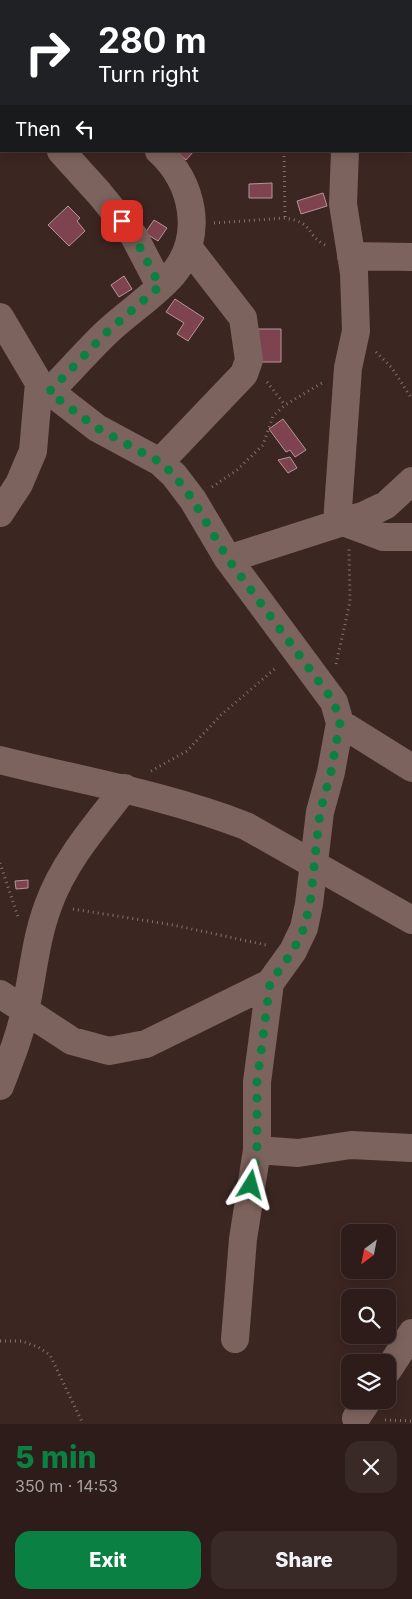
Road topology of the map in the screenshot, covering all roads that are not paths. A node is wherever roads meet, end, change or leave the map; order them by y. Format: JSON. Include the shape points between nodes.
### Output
{"nodes":[{"id":1,"x":62,"y":152,"type":"edge"},
{"id":2,"x":345,"y":152,"type":"edge"},
{"id":3,"x":167,"y":154,"type":"edge"},
{"id":4,"x":190,"y":236,"type":"junction"},
{"id":5,"x":351,"y":256,"type":"junction"},
{"id":6,"x":412,"y":257,"type":"edge"},
{"id":7,"x":160,"y":286,"type":"junction"},
{"id":8,"x":0,"y":317,"type":"edge"},
{"id":9,"x":44,"y":387,"type":"junction"},
{"id":10,"x":160,"y":462,"type":"junction"},
{"id":11,"x":412,"y":481,"type":"edge"},
{"id":12,"x":0,"y":513,"type":"edge"},
{"id":13,"x":342,"y":523,"type":"junction"},
{"id":14,"x":412,"y":537,"type":"edge"},
{"id":15,"x":228,"y":559,"type":"junction"},
{"id":16,"x":337,"y":712,"type":"junction"},
{"id":17,"x":0,"y":760,"type":"edge"},
{"id":18,"x":412,"y":768,"type":"edge"},
{"id":19,"x":128,"y":789,"type":"junction"},
{"id":20,"x":315,"y":867,"type":"junction"},
{"id":21,"x":412,"y":920,"type":"edge"},
{"id":22,"x":270,"y":983,"type":"junction"},
{"id":23,"x":0,"y":994,"type":"edge"},
{"id":24,"x":26,"y":1008,"type":"junction"},
{"id":25,"x":0,"y":1086,"type":"edge"},
{"id":26,"x":412,"y":1148,"type":"edge"},
{"id":27,"x":257,"y":1150,"type":"junction"},
{"id":28,"x":412,"y":1333,"type":"edge"},
{"id":29,"x":235,"y":1339,"type":"dead end"},
{"id":30,"x":396,"y":1358,"type":"edge"}],
"edges":[{"from":1,"to":7,"type":"street","via":[[134,236]]},
{"from":2,"to":5,"type":"street","via":[[343,204]]},
{"from":3,"to":4,"type":"street","via":[[191,201]]},
{"from":4,"to":7,"type":"street","via":[[174,273]]},
{"from":4,"to":10,"type":"street","via":[[243,318],[250,360],[244,374]]},
{"from":5,"to":6,"type":"street"},
{"from":5,"to":13,"type":"street","via":[[356,331],[348,368]]},
{"from":7,"to":9,"type":"street"},
{"from":8,"to":9,"type":"street"},
{"from":9,"to":10,"type":"street","via":[[97,428]]},
{"from":9,"to":12,"type":"street","via":[[33,451],[19,484]]},
{"from":10,"to":15,"type":"street","via":[[193,500]]},
{"from":11,"to":13,"type":"street","via":[[386,505]]},
{"from":13,"to":14,"type":"street","via":[[383,537]]},
{"from":13,"to":15,"type":"street"},
{"from":15,"to":16,"type":"street","via":[[297,651]]},
{"from":16,"to":18,"type":"street"},
{"from":16,"to":20,"type":"street","via":[[331,772],[320,812]]},
{"from":17,"to":19,"type":"street"},
{"from":19,"to":20,"type":"street","via":[[246,826]]},
{"from":19,"to":24,"type":"street","via":[[83,842],[60,878],[48,905],[36,950]]},
{"from":20,"to":21,"type":"street"},
{"from":20,"to":22,"type":"street","via":[[304,928],[293,951]]},
{"from":22,"to":24,"type":"street","via":[[146,1044],[109,1051],[72,1041]]},
{"from":22,"to":27,"type":"street","via":[[257,1082]]},
{"from":23,"to":24,"type":"street"},
{"from":24,"to":25,"type":"street"},
{"from":26,"to":27,"type":"street","via":[[351,1145],[298,1153]]},
{"from":27,"to":29,"type":"street","via":[[243,1239]]},
{"from":28,"to":30,"type":"street"}]}
